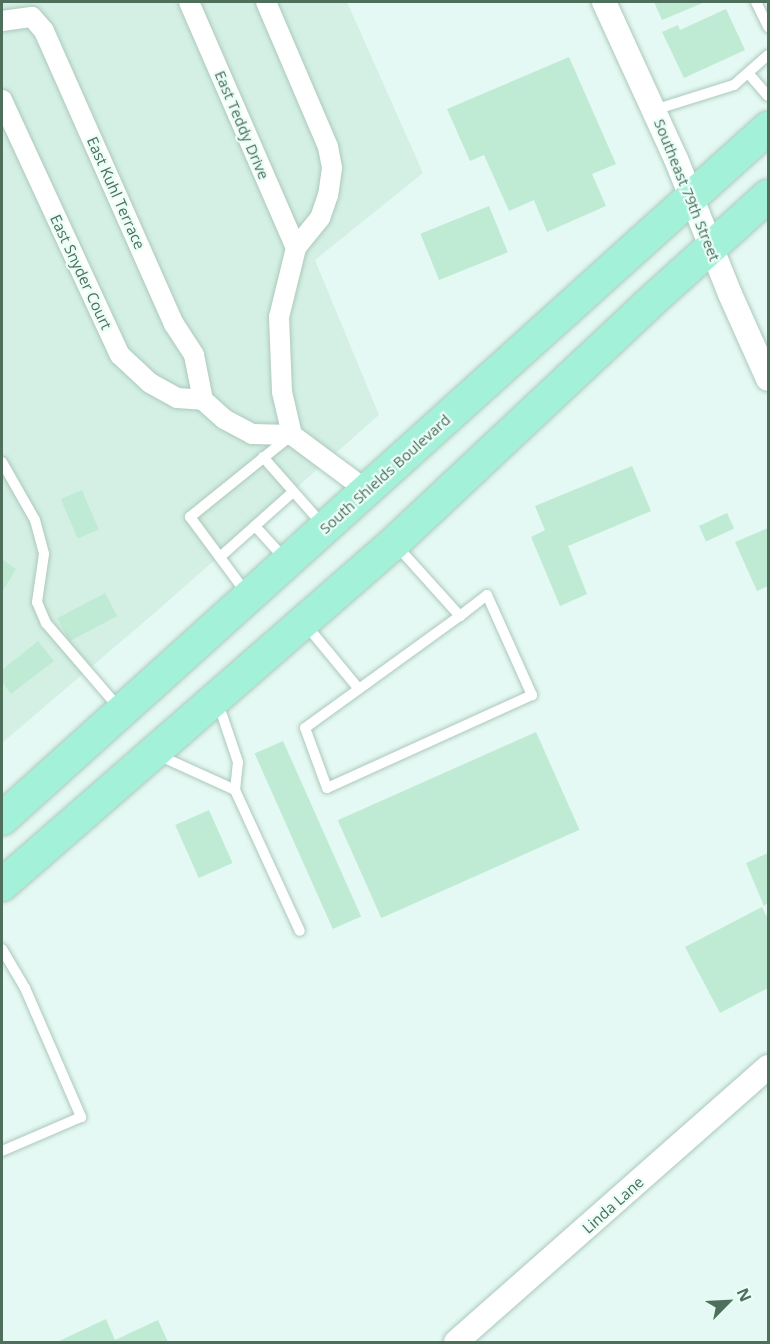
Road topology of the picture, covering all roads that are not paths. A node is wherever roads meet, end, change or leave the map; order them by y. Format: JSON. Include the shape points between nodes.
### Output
{"nodes":[{"id":1,"x":189,"y":2,"type":"edge"},
{"id":2,"x":266,"y":2,"type":"edge"},
{"id":3,"x":604,"y":2,"type":"edge"},
{"id":4,"x":756,"y":2,"type":"edge"},
{"id":5,"x":2,"y":21,"type":"edge"},
{"id":6,"x":768,"y":27,"type":"edge"},
{"id":7,"x":768,"y":55,"type":"edge"},
{"id":8,"x":748,"y":74,"type":"junction"},
{"id":9,"x":768,"y":96,"type":"edge"},
{"id":10,"x":2,"y":100,"type":"edge"},
{"id":11,"x":654,"y":110,"type":"junction"},
{"id":12,"x":768,"y":128,"type":"edge"},
{"id":13,"x":768,"y":196,"type":"edge"},
{"id":14,"x":692,"y":199,"type":"junction"},
{"id":15,"x":296,"y":248,"type":"junction"},
{"id":16,"x":711,"y":248,"type":"junction"},
{"id":17,"x":768,"y":379,"type":"edge"},
{"id":18,"x":203,"y":400,"type":"junction"},
{"id":19,"x":292,"y":435,"type":"junction"},
{"id":20,"x":263,"y":457,"type":"junction"},
{"id":21,"x":2,"y":462,"type":"edge"},
{"id":22,"x":366,"y":490,"type":"junction"},
{"id":23,"x":293,"y":492,"type":"junction"},
{"id":24,"x":255,"y":526,"type":"junction"},
{"id":25,"x":325,"y":527,"type":"junction"},
{"id":26,"x":394,"y":543,"type":"junction"},
{"id":27,"x":220,"y":557,"type":"junction"},
{"id":28,"x":287,"y":561,"type":"junction"},
{"id":29,"x":249,"y":596,"type":"junction"},
{"id":30,"x":460,"y":616,"type":"junction"},
{"id":31,"x":304,"y":623,"type":"junction"},
{"id":32,"x":359,"y":689,"type":"junction"},
{"id":33,"x":216,"y":699,"type":"junction"},
{"id":34,"x":121,"y":711,"type":"junction"},
{"id":35,"x":154,"y":753,"type":"junction"},
{"id":36,"x":235,"y":790,"type":"junction"},
{"id":37,"x":2,"y":819,"type":"edge"},
{"id":38,"x":6,"y":874,"type":"edge"},
{"id":39,"x":300,"y":930,"type":"dead end"},
{"id":40,"x":2,"y":949,"type":"edge"},
{"id":41,"x":768,"y":1067,"type":"edge"},
{"id":42,"x":2,"y":1151,"type":"edge"},
{"id":43,"x":456,"y":1342,"type":"edge"}],
"edges":[{"from":1,"to":15,"type":"street","name":"East Teddy Drive"},
{"from":2,"to":15,"type":"street","via":[[328,147],[332,168],[320,218]]},
{"from":3,"to":11,"type":"street","name":"Southeast 79th Street"},
{"from":4,"to":6,"type":"lane"},
{"from":5,"to":18,"type":"street","name":"East Kuhl Terrace","via":[[32,17],[44,31],[174,324],[194,355]]},
{"from":7,"to":8,"type":"lane"},
{"from":8,"to":9,"type":"lane"},
{"from":8,"to":11,"type":"lane","via":[[734,86]]},
{"from":10,"to":18,"type":"street","name":"East Snyder Court","via":[[120,355],[150,383],[177,398]]},
{"from":11,"to":14,"type":"street","name":"Southeast 79th Street"},
{"from":12,"to":14,"type":"main road","name":"South Shields Boulevard"},
{"from":13,"to":16,"type":"main road"},
{"from":14,"to":16,"type":"street","name":"Southeast 79th Street"},
{"from":14,"to":22,"type":"main road","name":"South Shields Boulevard"},
{"from":15,"to":19,"type":"street","via":[[279,317],[282,392]]},
{"from":16,"to":17,"type":"street","name":"Southeast 79th Street"},
{"from":16,"to":26,"type":"main road"},
{"from":18,"to":19,"type":"street","via":[[224,419],[252,434]]},
{"from":19,"to":20,"type":"lane"},
{"from":19,"to":22,"type":"street"},
{"from":20,"to":23,"type":"lane"},
{"from":20,"to":27,"type":"lane","via":[[190,517]]},
{"from":21,"to":34,"type":"lane","via":[[35,520],[44,554],[37,603],[46,623]]},
{"from":22,"to":25,"type":"main road","name":"South Shields Boulevard"},
{"from":23,"to":24,"type":"lane"},
{"from":23,"to":25,"type":"lane"},
{"from":24,"to":27,"type":"lane"},
{"from":24,"to":28,"type":"lane"},
{"from":25,"to":28,"type":"main road","name":"South Shields Boulevard"},
{"from":26,"to":30,"type":"lane"},
{"from":26,"to":31,"type":"main road"},
{"from":27,"to":29,"type":"lane"},
{"from":28,"to":29,"type":"main road","name":"South Shields Boulevard"},
{"from":29,"to":34,"type":"main road","name":"South Shields Boulevard"},
{"from":30,"to":32,"type":"lane"},
{"from":30,"to":32,"type":"lane","via":[[487,595],[532,695],[327,788],[305,728]]},
{"from":31,"to":32,"type":"lane"},
{"from":31,"to":33,"type":"main road"},
{"from":33,"to":35,"type":"main road"},
{"from":33,"to":36,"type":"lane","via":[[238,762]]},
{"from":34,"to":37,"type":"main road","name":"South Shields Boulevard"},
{"from":35,"to":36,"type":"lane"},
{"from":35,"to":38,"type":"main road"},
{"from":36,"to":39,"type":"lane"},
{"from":40,"to":42,"type":"lane","via":[[25,988],[81,1117]]},
{"from":41,"to":43,"type":"street","name":"Linda Lane"}]}
